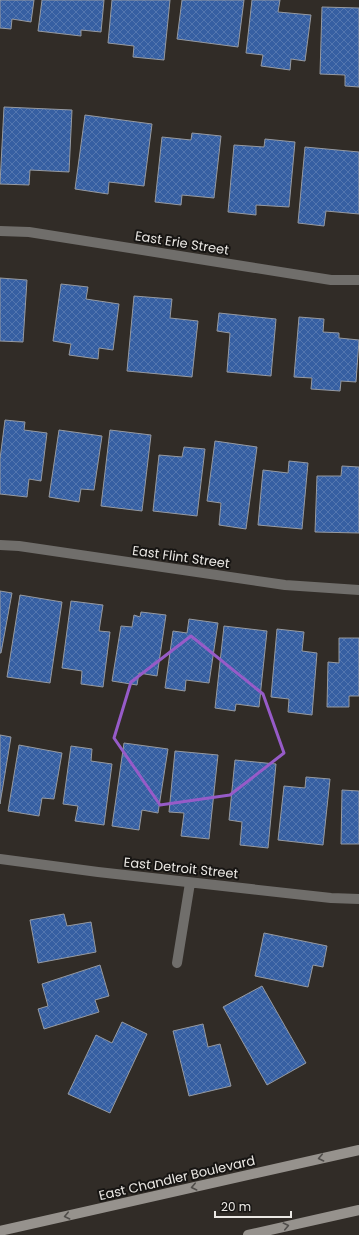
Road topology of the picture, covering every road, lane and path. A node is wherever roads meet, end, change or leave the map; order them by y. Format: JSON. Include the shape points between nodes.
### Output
{"nodes":[{"id":1,"x":0,"y":231,"type":"edge"},
{"id":2,"x":359,"y":280,"type":"edge"},
{"id":3,"x":0,"y":545,"type":"edge"},
{"id":4,"x":359,"y":590,"type":"edge"},
{"id":5,"x":0,"y":859,"type":"edge"},
{"id":6,"x":190,"y":883,"type":"junction"},
{"id":7,"x":359,"y":899,"type":"edge"},
{"id":8,"x":177,"y":963,"type":"dead end"},
{"id":9,"x":359,"y":1150,"type":"edge"},
{"id":10,"x":359,"y":1210,"type":"edge"},
{"id":11,"x":0,"y":1231,"type":"edge"},
{"id":12,"x":248,"y":1235,"type":"edge"}],
"edges":[{"from":1,"to":2,"type":"street","name":"East Erie Street","via":[[29,232],[331,280]]},
{"from":3,"to":4,"type":"street","name":"East Flint Street","via":[[284,585]]},
{"from":5,"to":6,"type":"street","name":"East Detroit Street"},
{"from":6,"to":7,"type":"street","name":"East Detroit Street"},
{"from":6,"to":8,"type":"street"},
{"from":9,"to":11,"type":"main road","name":"East Chandler Boulevard","one_way":true},
{"from":12,"to":10,"type":"main road","one_way":true}]}
